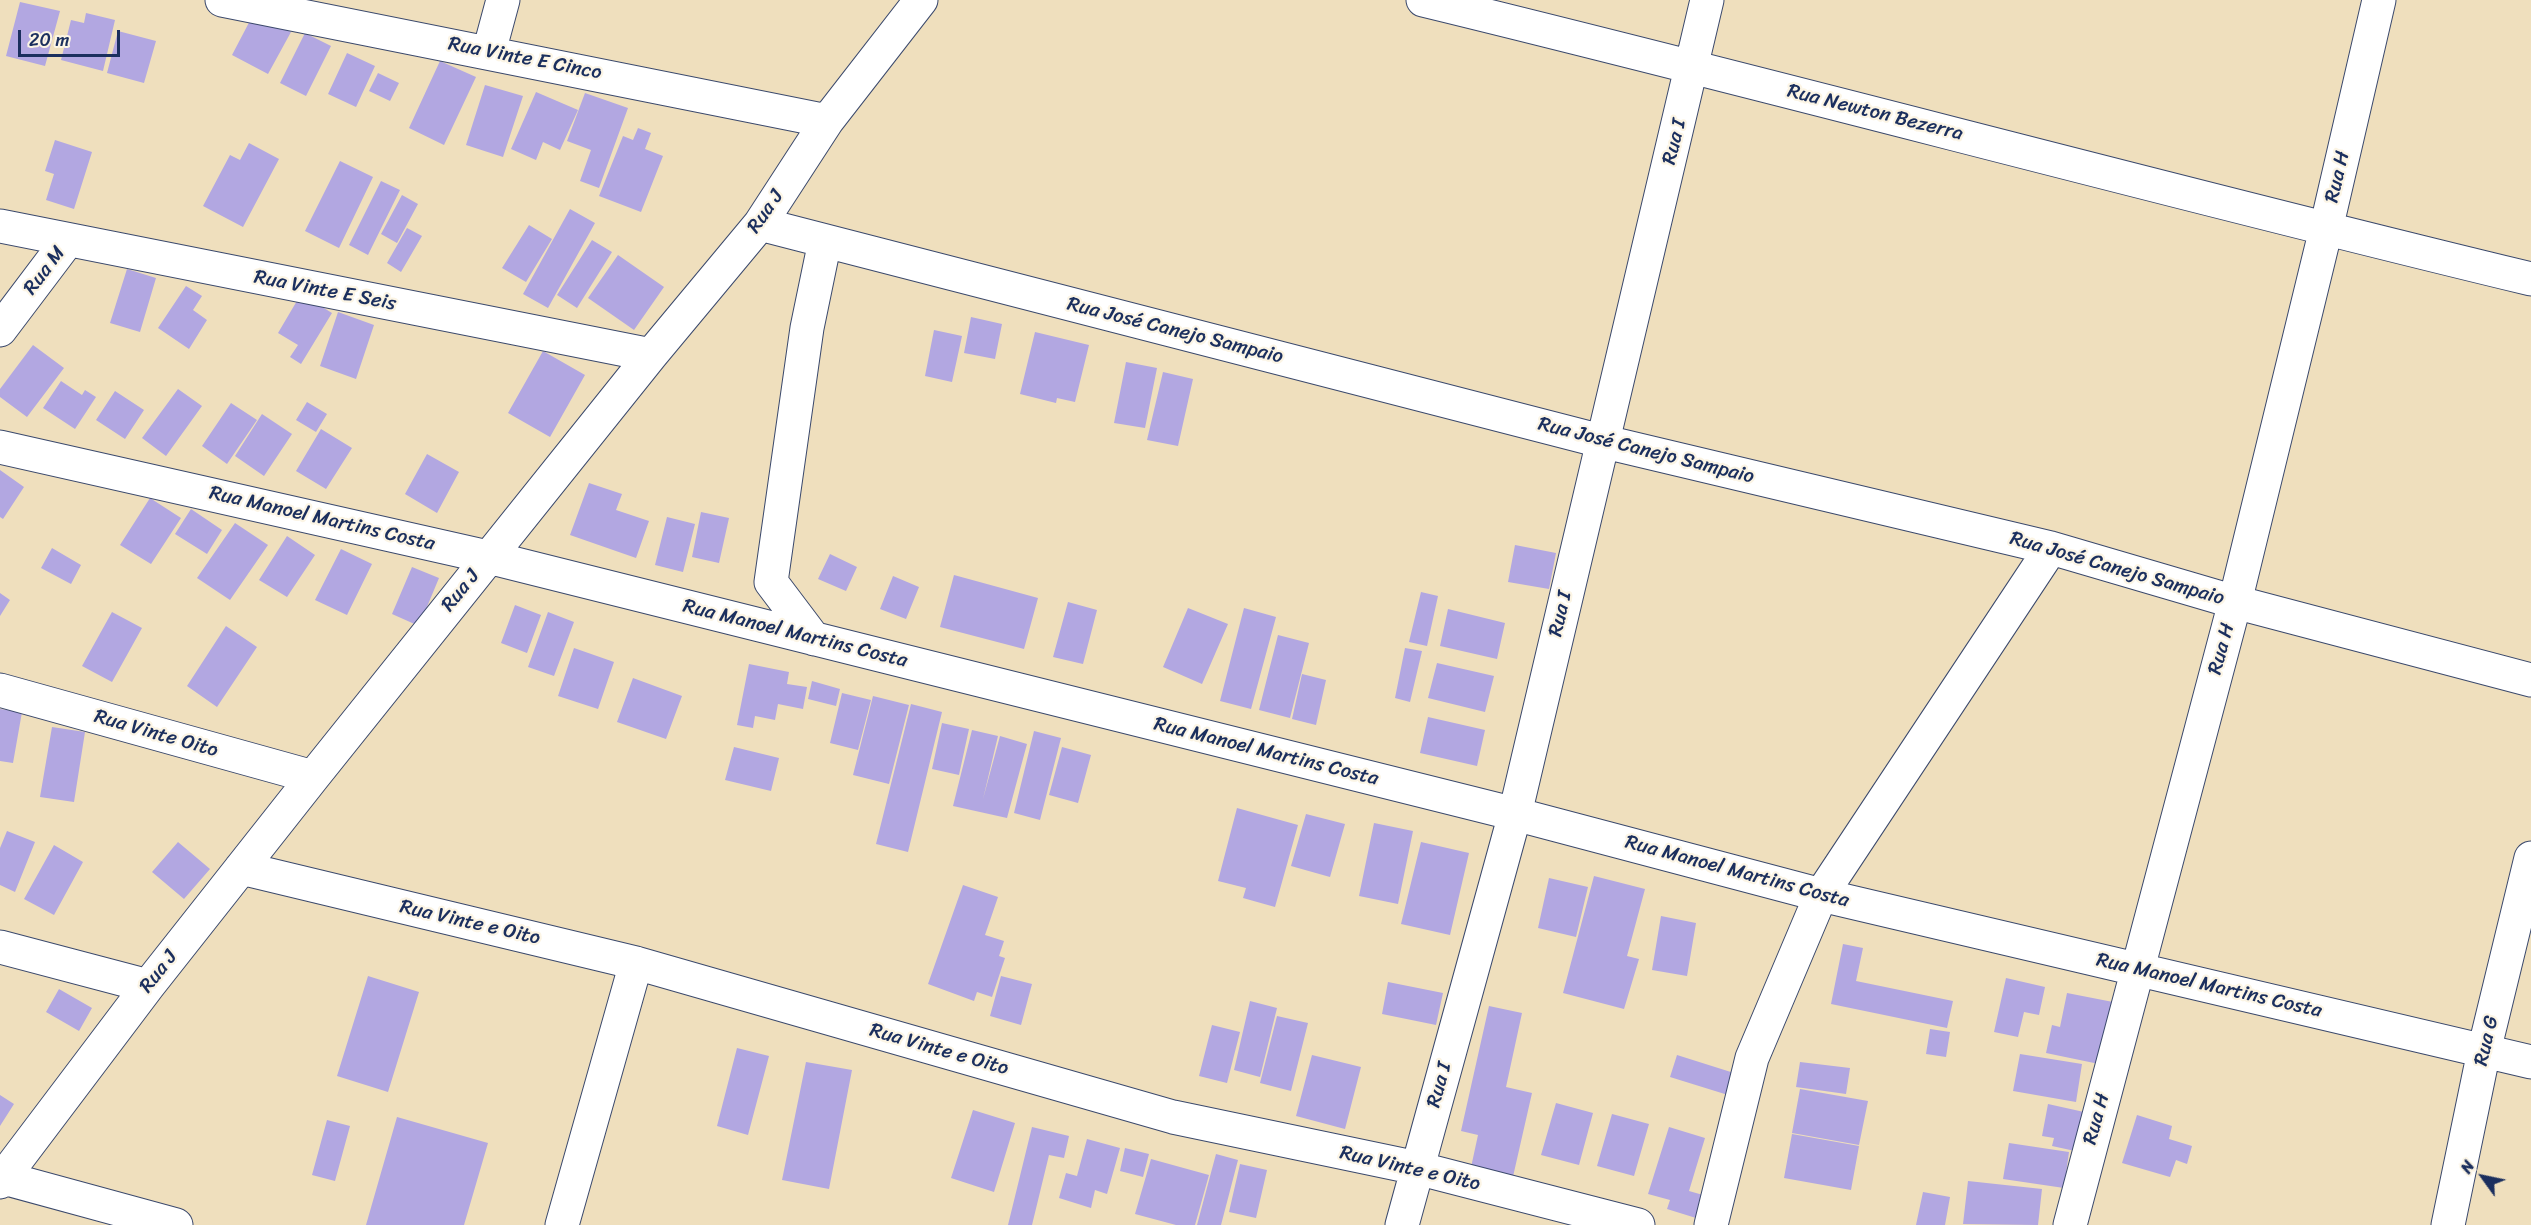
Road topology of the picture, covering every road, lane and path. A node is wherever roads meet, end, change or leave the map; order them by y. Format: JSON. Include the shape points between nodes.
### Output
{"nodes":[{"id":1,"x":222,"y":0,"type":"edge"},
{"id":2,"x":503,"y":0,"type":"edge"},
{"id":3,"x":921,"y":0,"type":"edge"},
{"id":4,"x":1423,"y":0,"type":"edge"},
{"id":5,"x":1707,"y":0,"type":"edge"},
{"id":6,"x":2379,"y":0,"type":"edge"},
{"id":7,"x":489,"y":52,"type":"junction"},
{"id":8,"x":1693,"y":66,"type":"junction"},
{"id":9,"x":827,"y":121,"type":"junction"},
{"id":10,"x":760,"y":224,"type":"junction"},
{"id":11,"x":0,"y":226,"type":"edge"},
{"id":12,"x":2326,"y":230,"type":"junction"},
{"id":13,"x":68,"y":240,"type":"junction"},
{"id":14,"x":825,"y":241,"type":"junction"},
{"id":15,"x":2531,"y":279,"type":"edge"},
{"id":16,"x":0,"y":330,"type":"edge"},
{"id":17,"x":651,"y":355,"type":"junction"},
{"id":18,"x":1601,"y":441,"type":"junction"},
{"id":19,"x":0,"y":447,"type":"edge"},
{"id":20,"x":2051,"y":548,"type":"junction"},
{"id":21,"x":488,"y":557,"type":"junction"},
{"id":22,"x":2235,"y":602,"type":"junction"},
{"id":23,"x":814,"y":639,"type":"junction"},
{"id":24,"x":2531,"y":680,"type":"edge"},
{"id":25,"x":0,"y":690,"type":"edge"},
{"id":26,"x":312,"y":777,"type":"junction"},
{"id":27,"x":1515,"y":814,"type":"junction"},
{"id":28,"x":2531,"y":858,"type":"edge"},
{"id":29,"x":241,"y":868,"type":"junction"},
{"id":30,"x":1821,"y":895,"type":"junction"},
{"id":31,"x":0,"y":947,"type":"edge"},
{"id":32,"x":636,"y":963,"type":"junction"},
{"id":33,"x":2136,"y":969,"type":"junction"},
{"id":34,"x":148,"y":986,"type":"junction"},
{"id":35,"x":2484,"y":1051,"type":"junction"},
{"id":36,"x":2531,"y":1062,"type":"edge"},
{"id":37,"x":1417,"y":1168,"type":"junction"},
{"id":38,"x":1,"y":1179,"type":"edge"},
{"id":39,"x":176,"y":1225,"type":"edge"},
{"id":40,"x":562,"y":1225,"type":"edge"},
{"id":41,"x":1402,"y":1225,"type":"edge"},
{"id":42,"x":1638,"y":1225,"type":"edge"},
{"id":43,"x":1711,"y":1225,"type":"edge"},
{"id":44,"x":2070,"y":1225,"type":"edge"},
{"id":45,"x":2448,"y":1225,"type":"edge"}],
"edges":[{"from":1,"to":7,"type":"street","name":"Rua Vinte E Cinco"},
{"from":2,"to":7,"type":"street"},
{"from":3,"to":9,"type":"street","name":"Rua J"},
{"from":4,"to":8,"type":"street","name":"Rua Newton Bezerra"},
{"from":5,"to":8,"type":"street","name":"Rua I"},
{"from":6,"to":12,"type":"street","name":"Rua H"},
{"from":7,"to":9,"type":"street","name":"Rua Vinte E Cinco"},
{"from":8,"to":12,"type":"street","name":"Rua Newton Bezerra"},
{"from":8,"to":18,"type":"street","name":"Rua I"},
{"from":9,"to":10,"type":"street","name":"Rua J"},
{"from":10,"to":14,"type":"street","name":"Rua José Canejo Sampaio"},
{"from":10,"to":17,"type":"street","name":"Rua J"},
{"from":11,"to":13,"type":"street","name":"Rua Vinte E Seis"},
{"from":12,"to":15,"type":"street","name":"Rua Newton Bezerra"},
{"from":12,"to":22,"type":"street","name":"Rua H"},
{"from":13,"to":16,"type":"street","name":"Rua M"},
{"from":13,"to":17,"type":"street","name":"Rua Vinte E Seis"},
{"from":14,"to":18,"type":"street","name":"Rua José Canejo Sampaio"},
{"from":14,"to":23,"type":"street","via":[[807,328],[771,582]]},
{"from":17,"to":21,"type":"street","name":"Rua J"},
{"from":18,"to":20,"type":"street","name":"Rua José Canejo Sampaio"},
{"from":18,"to":27,"type":"street","name":"Rua I"},
{"from":19,"to":21,"type":"street","name":"Rua Manoel Martins Costa"},
{"from":20,"to":22,"type":"street","name":"Rua José Canejo Sampaio"},
{"from":20,"to":30,"type":"street"},
{"from":21,"to":23,"type":"street","name":"Rua Manoel Martins Costa"},
{"from":21,"to":26,"type":"street","name":"Rua J"},
{"from":22,"to":24,"type":"street","name":"Rua José Canejo Sampaio"},
{"from":22,"to":33,"type":"street","name":"Rua H"},
{"from":23,"to":27,"type":"street","name":"Rua Manoel Martins Costa"},
{"from":25,"to":26,"type":"street","name":"Rua Vinte Oito"},
{"from":26,"to":29,"type":"street","name":"Rua J"},
{"from":27,"to":30,"type":"street","name":"Rua Manoel Martins Costa"},
{"from":27,"to":37,"type":"street","name":"Rua I"},
{"from":28,"to":35,"type":"street","name":"Rua G"},
{"from":29,"to":32,"type":"street","name":"Rua Vinte e Oito"},
{"from":29,"to":34,"type":"street","name":"Rua J"},
{"from":30,"to":33,"type":"street","name":"Rua Manoel Martins Costa"},
{"from":30,"to":43,"type":"street","via":[[1752,1058]]},
{"from":31,"to":34,"type":"street"},
{"from":32,"to":37,"type":"street","name":"Rua Vinte e Oito","via":[[1173,1117]]},
{"from":32,"to":40,"type":"street"},
{"from":33,"to":35,"type":"street","name":"Rua Manoel Martins Costa"},
{"from":33,"to":44,"type":"street","name":"Rua H"},
{"from":34,"to":38,"type":"street","name":"Rua J"},
{"from":35,"to":36,"type":"street","name":"Rua Manoel Martins Costa"},
{"from":35,"to":45,"type":"street","name":"Rua G"},
{"from":37,"to":41,"type":"street","name":"Rua I"},
{"from":37,"to":42,"type":"street","name":"Rua Vinte e Oito"},
{"from":38,"to":39,"type":"street"}]}
